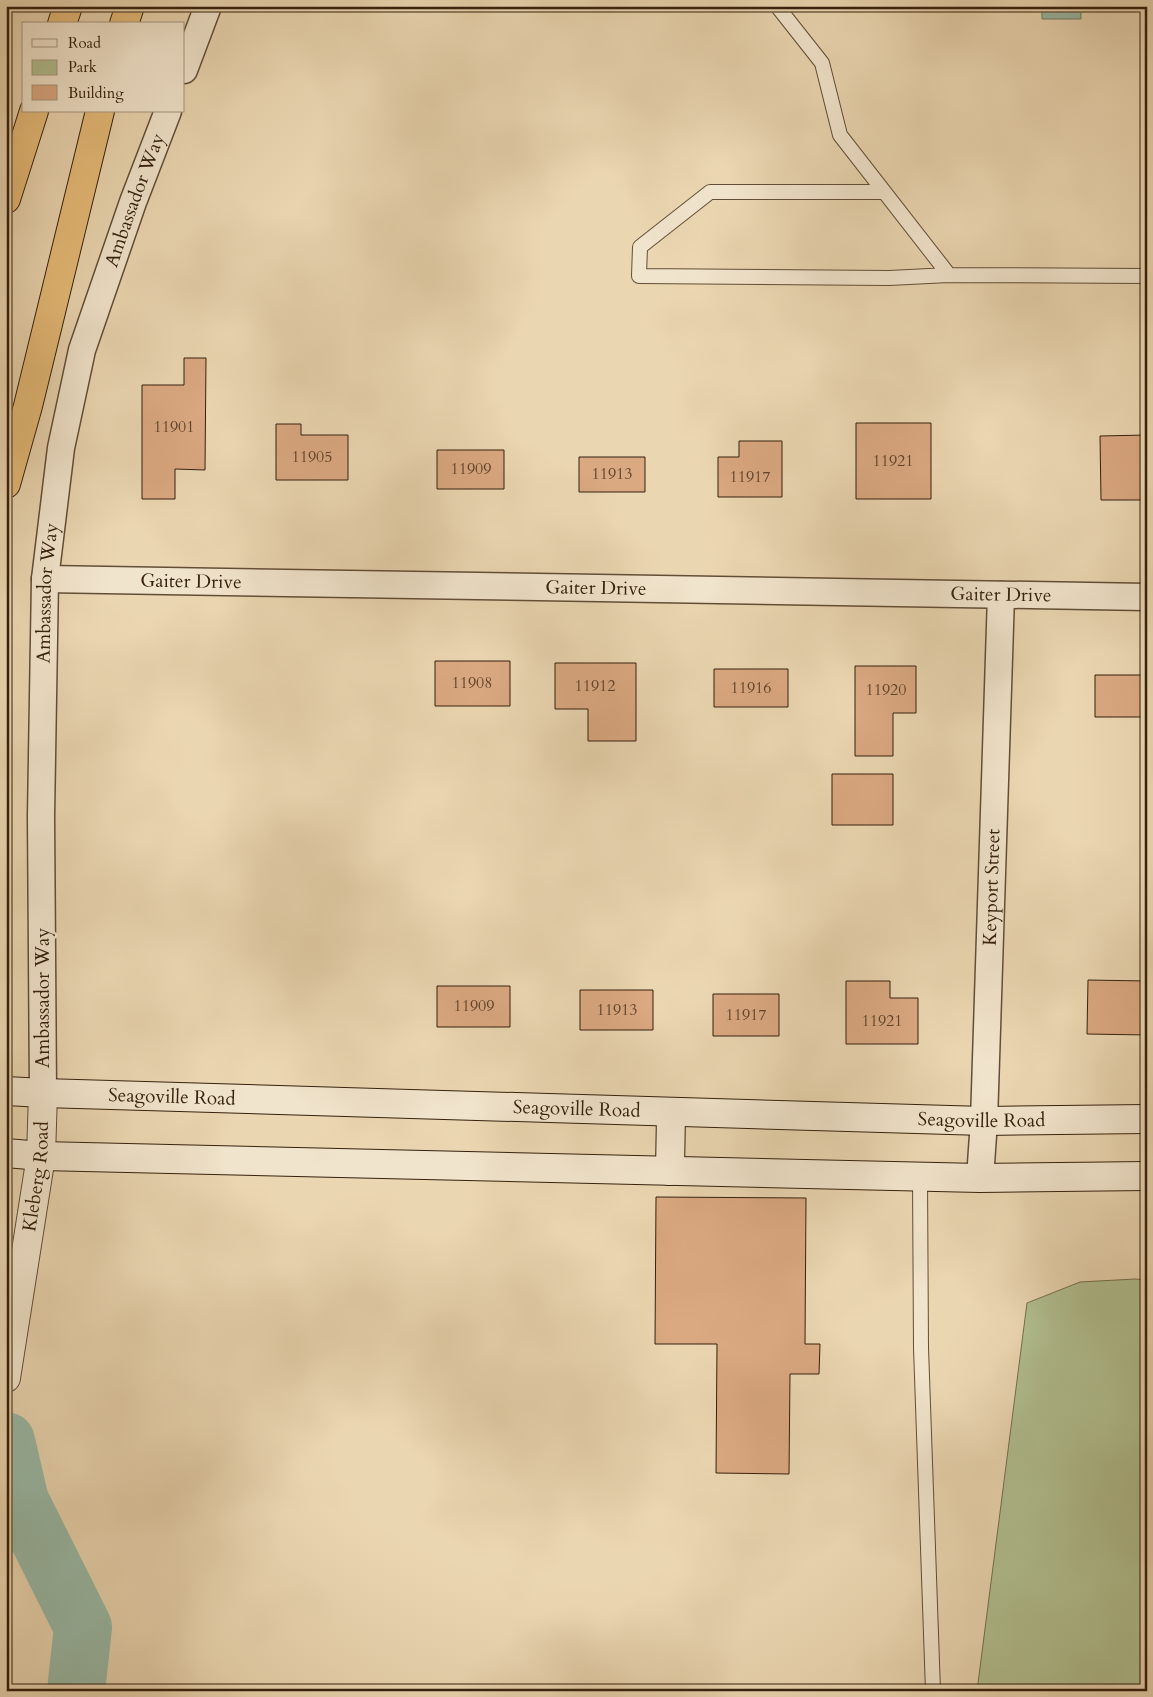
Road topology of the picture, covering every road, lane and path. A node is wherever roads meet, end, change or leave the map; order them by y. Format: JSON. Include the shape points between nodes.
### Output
{"nodes":[{"id":1,"x":68,"y":6,"type":"edge"},
{"id":2,"x":130,"y":6,"type":"edge"},
{"id":3,"x":208,"y":6,"type":"edge"},
{"id":4,"x":777,"y":6,"type":"edge"},
{"id":5,"x":63,"y":22,"type":"edge"},
{"id":6,"x":125,"y":22,"type":"edge"},
{"id":7,"x":185,"y":67,"type":"edge"},
{"id":8,"x":34,"y":112,"type":"edge"},
{"id":9,"x":100,"y":112,"type":"edge"},
{"id":10,"x":168,"y":112,"type":"edge"},
{"id":11,"x":884,"y":192,"type":"junction"},
{"id":12,"x":6,"y":199,"type":"edge"},
{"id":13,"x":949,"y":275,"type":"junction"},
{"id":14,"x":1147,"y":276,"type":"edge"},
{"id":15,"x":6,"y":484,"type":"edge"},
{"id":16,"x":45,"y":579,"type":"junction"},
{"id":17,"x":1001,"y":595,"type":"junction"},
{"id":18,"x":1147,"y":597,"type":"edge"},
{"id":19,"x":6,"y":1091,"type":"edge"},
{"id":20,"x":43,"y":1093,"type":"junction"},
{"id":21,"x":671,"y":1112,"type":"junction"},
{"id":22,"x":1147,"y":1119,"type":"edge"},
{"id":23,"x":984,"y":1121,"type":"junction"},
{"id":24,"x":6,"y":1153,"type":"edge"},
{"id":25,"x":41,"y":1156,"type":"junction"},
{"id":26,"x":670,"y":1171,"type":"junction"},
{"id":27,"x":920,"y":1176,"type":"junction"},
{"id":28,"x":1147,"y":1176,"type":"edge"},
{"id":29,"x":980,"y":1178,"type":"junction"},
{"id":30,"x":6,"y":1378,"type":"edge"},
{"id":31,"x":933,"y":1691,"type":"edge"}],
"edges":[{"from":1,"to":5,"type":"highway"},
{"from":2,"to":6,"type":"highway"},
{"from":3,"to":7,"type":"street"},
{"from":4,"to":11,"type":"lane","via":[[822,63],[840,135]]},
{"from":8,"to":12,"type":"highway"},
{"from":9,"to":15,"type":"highway"},
{"from":10,"to":16,"type":"street","name":"Ambassador Way","via":[[82,350],[61,448]]},
{"from":11,"to":13,"type":"lane"},
{"from":11,"to":13,"type":"lane","via":[[710,192],[640,247],[639,276],[889,278]]},
{"from":13,"to":14,"type":"lane"},
{"from":16,"to":17,"type":"street","name":"Gaiter Drive"},
{"from":16,"to":20,"type":"street","name":"Ambassador Way","via":[[41,816]]},
{"from":17,"to":18,"type":"street","name":"Gaiter Drive"},
{"from":17,"to":23,"type":"street","name":"Keyport Street"},
{"from":19,"to":20,"type":"main road","name":"Seagoville Road"},
{"from":20,"to":21,"type":"main road","name":"Seagoville Road"},
{"from":20,"to":25,"type":"main road","name":"Kleberg Road"},
{"from":21,"to":23,"type":"main road","name":"Seagoville Road"},
{"from":21,"to":26,"type":"main road"},
{"from":22,"to":23,"type":"main road","name":"Seagoville Road"},
{"from":23,"to":29,"type":"street","name":"Keyport Street"},
{"from":24,"to":25,"type":"main road"},
{"from":25,"to":26,"type":"main road"},
{"from":25,"to":30,"type":"main road","name":"Kleberg Road"},
{"from":26,"to":27,"type":"main road"},
{"from":27,"to":29,"type":"main road"},
{"from":27,"to":31,"type":"lane","via":[[921,1348]]},
{"from":28,"to":29,"type":"main road"}]}
